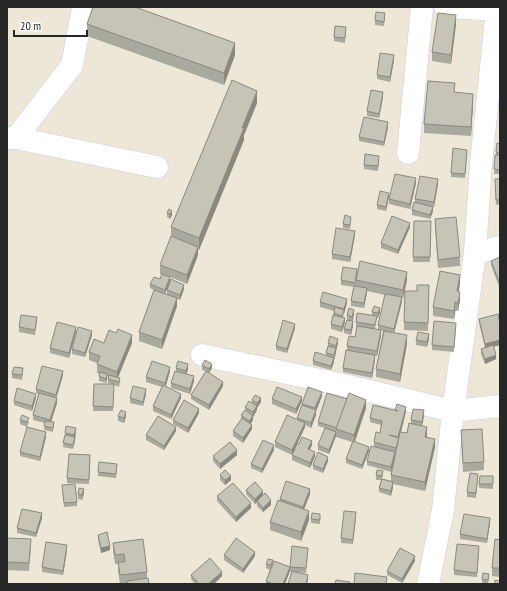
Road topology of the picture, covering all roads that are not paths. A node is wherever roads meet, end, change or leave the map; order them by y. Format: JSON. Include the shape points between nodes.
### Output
{"nodes":[{"id":1,"x":82,"y":7,"type":"edge"},
{"id":2,"x":422,"y":7,"type":"edge"},
{"id":3,"x":445,"y":7,"type":"edge"},
{"id":4,"x":498,"y":10,"type":"edge"},
{"id":5,"x":11,"y":138,"type":"edge"},
{"id":6,"x":408,"y":153,"type":"dead end"},
{"id":7,"x":157,"y":167,"type":"dead end"},
{"id":8,"x":500,"y":247,"type":"edge"},
{"id":9,"x":475,"y":253,"type":"junction"},
{"id":10,"x":202,"y":355,"type":"dead end"},
{"id":11,"x":500,"y":406,"type":"edge"},
{"id":12,"x":453,"y":411,"type":"junction"},
{"id":13,"x":428,"y":584,"type":"edge"}],
"edges":[{"from":1,"to":5,"type":"street","via":[[72,65]]},
{"from":2,"to":6,"type":"street"},
{"from":3,"to":4,"type":"street"},
{"from":4,"to":9,"type":"street","via":[[481,163]]},
{"from":5,"to":7,"type":"street"},
{"from":8,"to":9,"type":"street"},
{"from":9,"to":12,"type":"street"},
{"from":10,"to":12,"type":"street"},
{"from":11,"to":12,"type":"street"},
{"from":12,"to":13,"type":"street","via":[[443,510]]}]}
